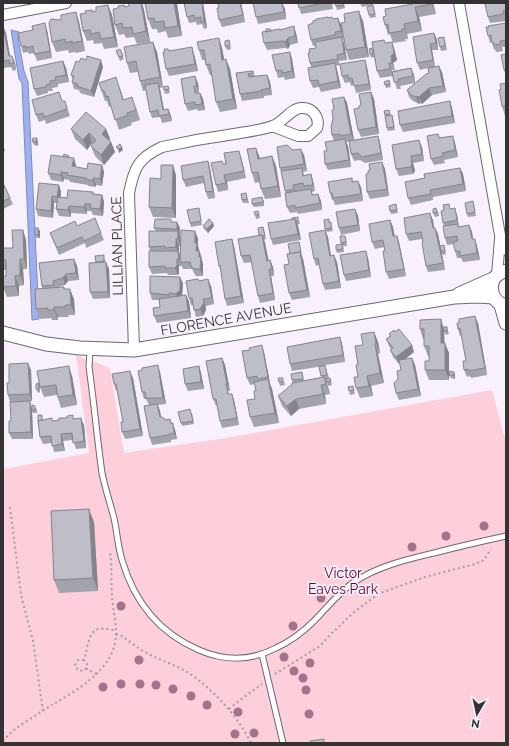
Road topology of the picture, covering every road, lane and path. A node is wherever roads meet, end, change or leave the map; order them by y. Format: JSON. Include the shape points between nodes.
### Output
{"nodes":[{"id":1,"x":66,"y":3,"type":"edge"},
{"id":2,"x":459,"y":3,"type":"edge"},
{"id":3,"x":3,"y":15,"type":"edge"},
{"id":4,"x":272,"y":126,"type":"junction"},
{"id":5,"x":500,"y":235,"type":"junction"},
{"id":6,"x":506,"y":250,"type":"edge"},
{"id":7,"x":499,"y":275,"type":"edge"},
{"id":8,"x":454,"y":297,"type":"junction"},
{"id":9,"x":500,"y":303,"type":"edge"},
{"id":10,"x":506,"y":323,"type":"edge"},
{"id":11,"x":3,"y":333,"type":"edge"},
{"id":12,"x":90,"y":349,"type":"junction"},
{"id":13,"x":134,"y":350,"type":"junction"},
{"id":14,"x":10,"y":507,"type":"dead end"},
{"id":15,"x":506,"y":536,"type":"edge"},
{"id":16,"x":109,"y":546,"type":"dead end"},
{"id":17,"x":491,"y":549,"type":"dead end"},
{"id":18,"x":116,"y":630,"type":"junction"},
{"id":19,"x":116,"y":634,"type":"junction"},
{"id":20,"x":262,"y":654,"type":"junction"},
{"id":21,"x":84,"y":660,"type":"junction"},
{"id":22,"x":86,"y":668,"type":"junction"},
{"id":23,"x":96,"y":674,"type":"junction"},
{"id":24,"x":268,"y":679,"type":"junction"},
{"id":25,"x":229,"y":710,"type":"junction"},
{"id":26,"x":43,"y":711,"type":"junction"},
{"id":27,"x":3,"y":741,"type":"edge"},
{"id":28,"x":251,"y":743,"type":"edge"},
{"id":29,"x":283,"y":743,"type":"edge"}],
"edges":[{"from":1,"to":3,"type":"street"},
{"from":2,"to":5,"type":"street"},
{"from":4,"to":4,"type":"street","name":"LILLIAN PLACE","via":[[308,136],[317,128],[318,121],[316,115],[302,107]]},
{"from":4,"to":13,"type":"street","name":"LILLIAN PLACE","via":[[262,130],[162,147],[149,153],[138,164],[129,193]]},
{"from":5,"to":6,"type":"street"},
{"from":5,"to":7,"type":"street"},
{"from":7,"to":8,"type":"street","name":"FLORENCE AVENUE"},
{"from":7,"to":9,"type":"street","via":[[491,285],[491,292]]},
{"from":8,"to":9,"type":"street","name":"FLORENCE AVENUE","via":[[478,296]]},
{"from":8,"to":13,"type":"street","name":"FLORENCE AVENUE"},
{"from":9,"to":10,"type":"street"},
{"from":11,"to":12,"type":"street","name":"FLORENCE AVENUE","via":[[46,344]]},
{"from":12,"to":13,"type":"street","name":"FLORENCE AVENUE"},
{"from":12,"to":20,"type":"lane","via":[[89,367],[102,474],[122,560],[138,600],[157,623],[180,641],[194,648],[234,659]]},
{"from":14,"to":26,"type":"path","via":[[21,595],[33,641]]},
{"from":15,"to":20,"type":"lane","via":[[381,568],[353,583],[314,621],[292,638],[276,649]]},
{"from":16,"to":18,"type":"path"},
{"from":17,"to":24,"type":"path","via":[[484,560],[475,564],[425,577],[378,594],[353,613],[320,646]]},
{"from":18,"to":19,"type":"path"},
{"from":18,"to":21,"type":"path","via":[[96,630],[89,640]]},
{"from":19,"to":23,"type":"path","via":[[109,658]]},
{"from":19,"to":25,"type":"path","via":[[188,672]]},
{"from":20,"to":24,"type":"lane"},
{"from":21,"to":22,"type":"path"},
{"from":21,"to":22,"type":"path","via":[[78,660],[75,665],[80,671]]},
{"from":22,"to":23,"type":"path"},
{"from":23,"to":26,"type":"path"},
{"from":24,"to":25,"type":"path"},
{"from":24,"to":29,"type":"lane"},
{"from":25,"to":28,"type":"path"},
{"from":26,"to":27,"type":"path"}]}
